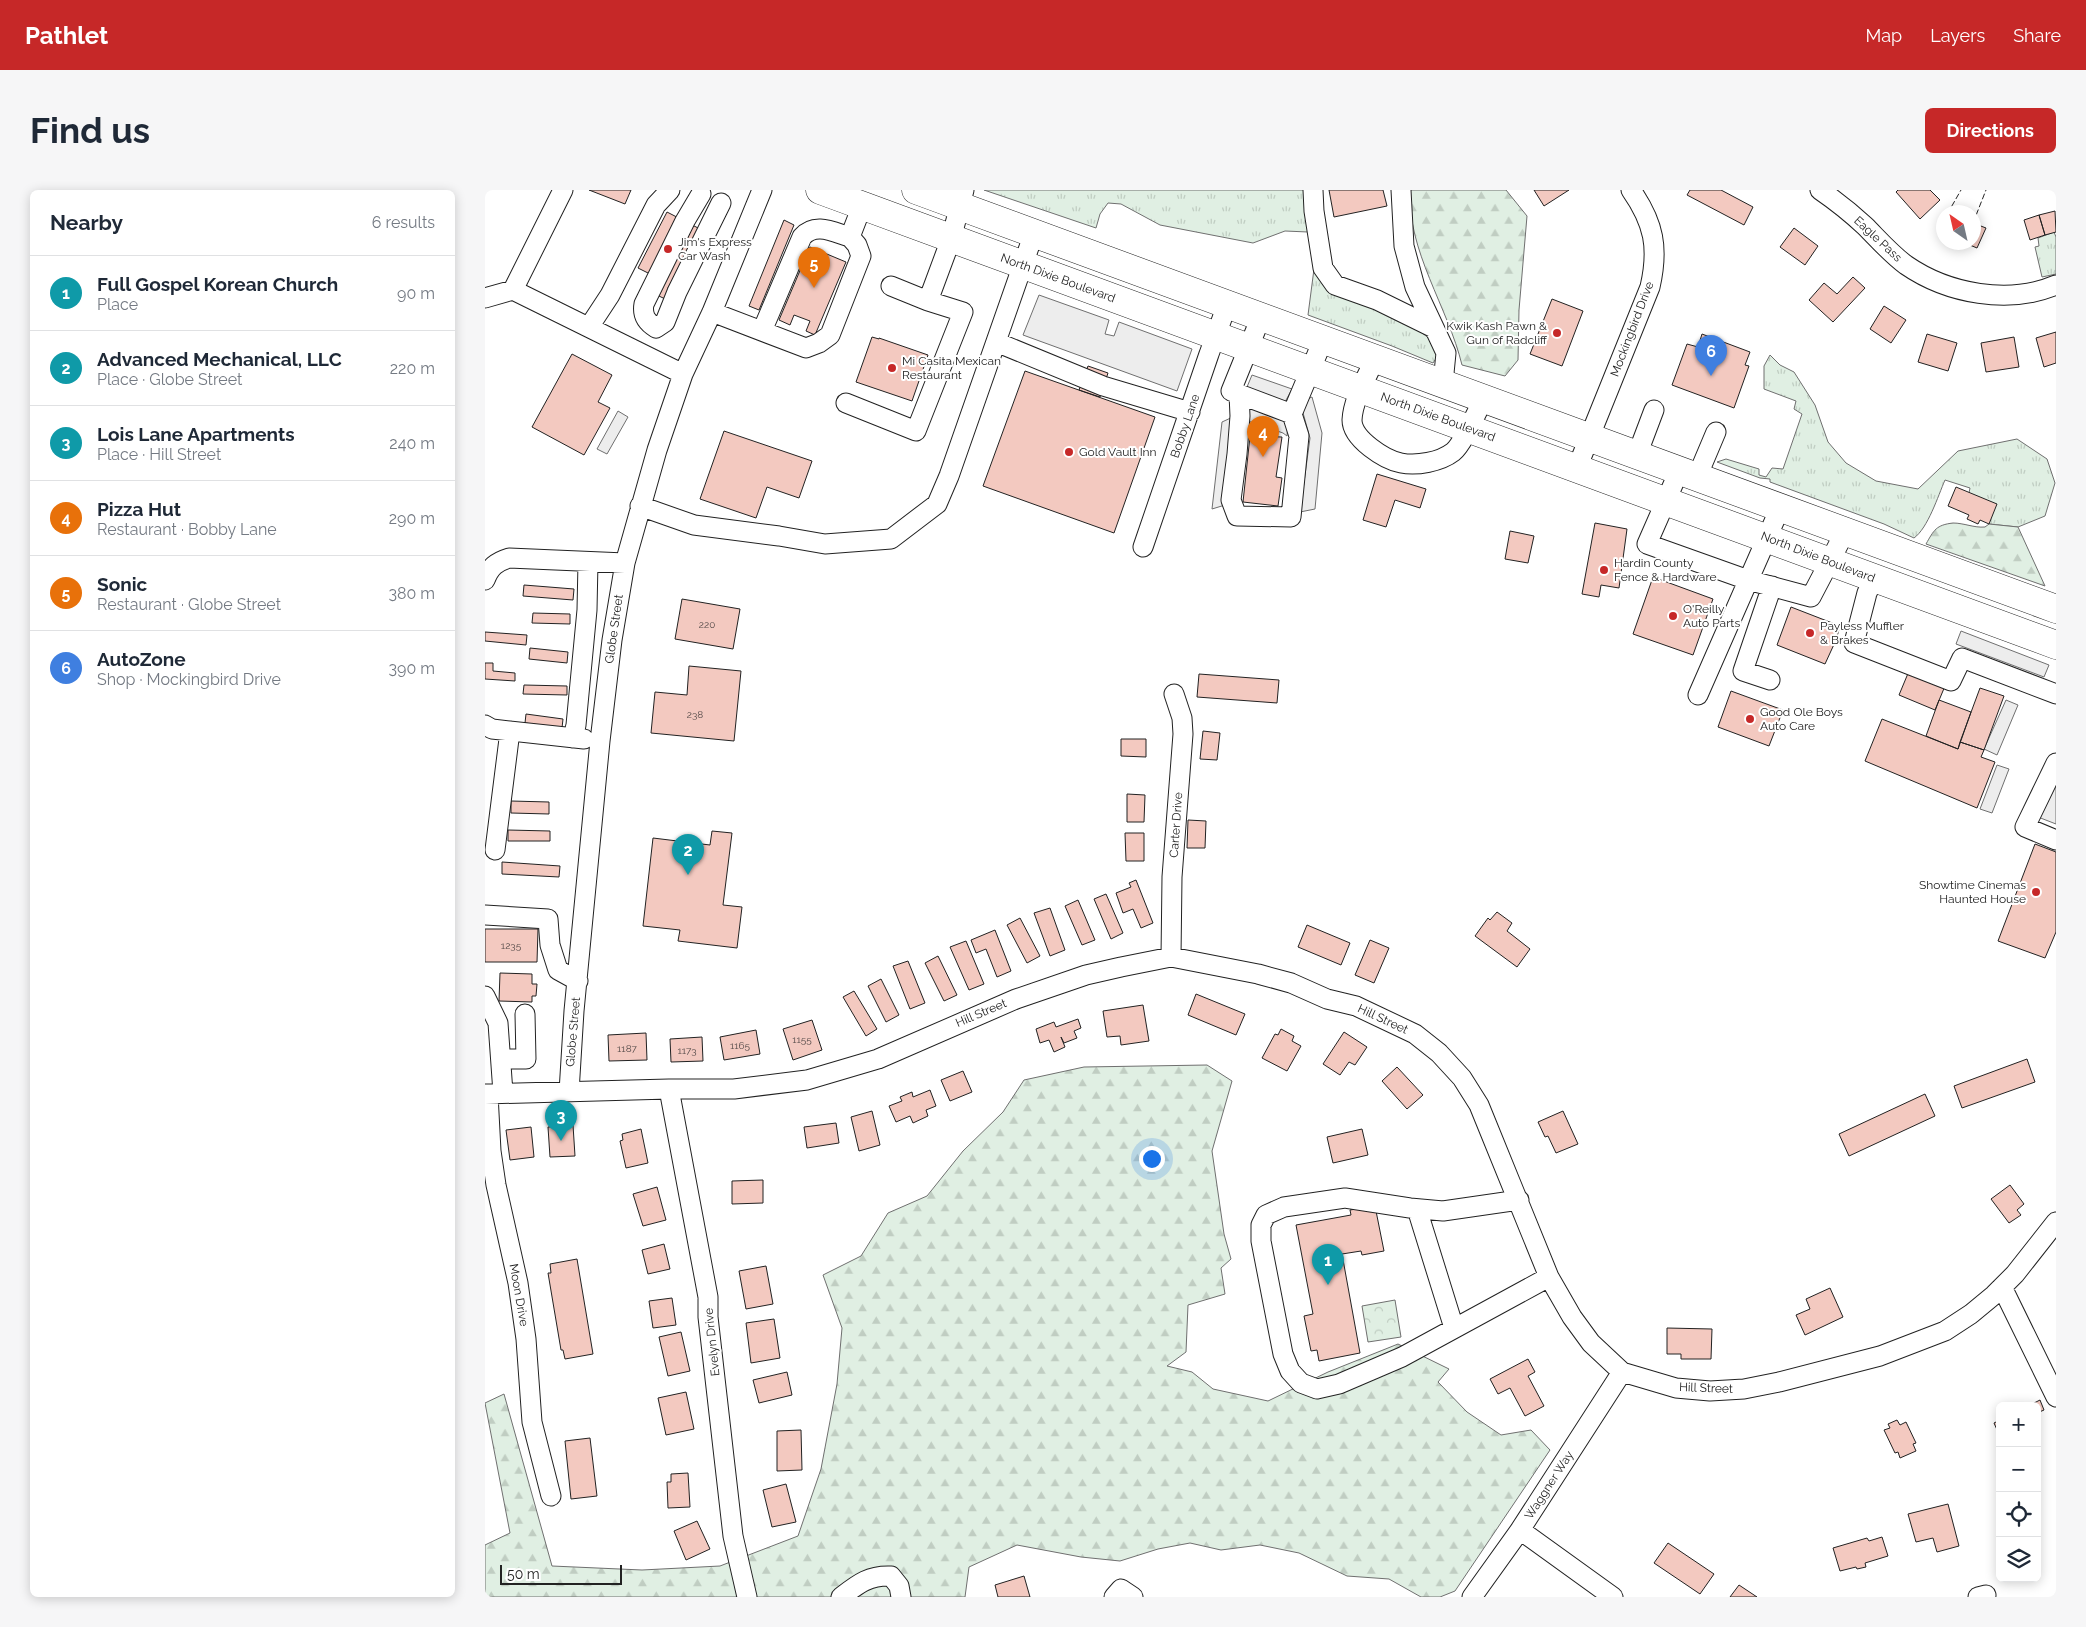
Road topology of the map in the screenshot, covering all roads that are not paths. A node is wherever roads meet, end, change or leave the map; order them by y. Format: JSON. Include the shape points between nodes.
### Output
{"nodes":[{"id":1,"x":563,"y":190,"type":"edge"},
{"id":2,"x":670,"y":190,"type":"edge"},
{"id":3,"x":762,"y":190,"type":"edge"},
{"id":4,"x":820,"y":190,"type":"edge"},
{"id":5,"x":916,"y":190,"type":"edge"},
{"id":6,"x":1313,"y":190,"type":"edge"},
{"id":7,"x":1401,"y":190,"type":"edge"},
{"id":8,"x":1631,"y":190,"type":"edge"},
{"id":9,"x":1820,"y":190,"type":"edge"},
{"id":10,"x":699,"y":192,"type":"edge"},
{"id":11,"x":961,"y":198,"type":"edge"},
{"id":12,"x":721,"y":203,"type":"junction"},
{"id":13,"x":862,"y":206,"type":"junction"},
{"id":14,"x":752,"y":215,"type":"junction"},
{"id":15,"x":1034,"y":233,"type":"junction"},
{"id":16,"x":850,"y":237,"type":"junction"},
{"id":17,"x":951,"y":239,"type":"junction"},
{"id":18,"x":1022,"y":265,"type":"junction"},
{"id":19,"x":2056,"y":285,"type":"edge"},
{"id":20,"x":891,"y":286,"type":"dead end"},
{"id":21,"x":513,"y":290,"type":"junction"},
{"id":22,"x":485,"y":298,"type":"edge"},
{"id":23,"x":929,"y":301,"type":"junction"},
{"id":24,"x":1227,"y":305,"type":"junction"},
{"id":25,"x":712,"y":312,"type":"junction"},
{"id":26,"x":1261,"y":317,"type":"junction"},
{"id":27,"x":589,"y":327,"type":"junction"},
{"id":28,"x":1434,"y":328,"type":"junction"},
{"id":29,"x":762,"y":331,"type":"junction"},
{"id":30,"x":1216,"y":336,"type":"junction"},
{"id":31,"x":1323,"y":340,"type":"junction"},
{"id":32,"x":995,"y":342,"type":"junction"},
{"id":33,"x":1248,"y":348,"type":"junction"},
{"id":34,"x":1375,"y":359,"type":"junction"},
{"id":35,"x":1311,"y":371,"type":"junction"},
{"id":36,"x":683,"y":374,"type":"junction"},
{"id":37,"x":1443,"y":384,"type":"junction"},
{"id":38,"x":1361,"y":389,"type":"junction"},
{"id":39,"x":1239,"y":394,"type":"junction"},
{"id":40,"x":1483,"y":398,"type":"junction"},
{"id":41,"x":846,"y":403,"type":"dead end"},
{"id":42,"x":1654,"y":410,"type":"dead end"},
{"id":43,"x":1190,"y":412,"type":"junction"},
{"id":44,"x":1292,"y":414,"type":"junction"},
{"id":45,"x":1468,"y":428,"type":"junction"},
{"id":46,"x":1716,"y":432,"type":"dead end"},
{"id":47,"x":1589,"y":438,"type":"junction"},
{"id":48,"x":1637,"y":455,"type":"junction"},
{"id":49,"x":1577,"y":468,"type":"junction"},
{"id":50,"x":1688,"y":474,"type":"junction"},
{"id":51,"x":1666,"y":501,"type":"junction"},
{"id":52,"x":640,"y":506,"type":"junction"},
{"id":53,"x":1780,"y":508,"type":"junction"},
{"id":54,"x":1845,"y":532,"type":"junction"},
{"id":55,"x":1767,"y":538,"type":"junction"},
{"id":56,"x":1143,"y":547,"type":"dead end"},
{"id":57,"x":588,"y":562,"type":"junction"},
{"id":58,"x":1829,"y":562,"type":"junction"},
{"id":59,"x":625,"y":563,"type":"junction"},
{"id":60,"x":1874,"y":578,"type":"junction"},
{"id":61,"x":485,"y":580,"type":"edge"},
{"id":62,"x":1748,"y":580,"type":"junction"},
{"id":63,"x":1772,"y":586,"type":"junction"},
{"id":64,"x":2056,"y":609,"type":"edge"},
{"id":65,"x":2056,"y":645,"type":"edge"},
{"id":66,"x":1770,"y":680,"type":"dead end"},
{"id":67,"x":1174,"y":694,"type":"dead end"},
{"id":68,"x":2056,"y":694,"type":"edge"},
{"id":69,"x":1698,"y":695,"type":"dead end"},
{"id":70,"x":485,"y":725,"type":"edge"},
{"id":71,"x":511,"y":731,"type":"junction"},
{"id":72,"x":573,"y":738,"type":"junction"},
{"id":73,"x":600,"y":740,"type":"junction"},
{"id":74,"x":2056,"y":762,"type":"edge"},
{"id":75,"x":2056,"y":840,"type":"edge"},
{"id":76,"x":495,"y":850,"type":"dead end"},
{"id":77,"x":485,"y":916,"type":"edge"},
{"id":78,"x":1171,"y":957,"type":"junction"},
{"id":79,"x":578,"y":981,"type":"junction"},
{"id":80,"x":485,"y":996,"type":"edge"},
{"id":81,"x":525,"y":1014,"type":"dead end"},
{"id":82,"x":501,"y":1059,"type":"junction"},
{"id":83,"x":669,"y":1089,"type":"junction"},
{"id":84,"x":569,"y":1092,"type":"junction"},
{"id":85,"x":492,"y":1093,"type":"edge"},
{"id":86,"x":1519,"y":1200,"type":"junction"},
{"id":87,"x":1417,"y":1209,"type":"junction"},
{"id":88,"x":2056,"y":1222,"type":"edge"},
{"id":89,"x":1549,"y":1277,"type":"junction"},
{"id":90,"x":2002,"y":1287,"type":"junction"},
{"id":91,"x":1454,"y":1328,"type":"junction"},
{"id":92,"x":1622,"y":1372,"type":"junction"},
{"id":93,"x":2056,"y":1397,"type":"edge"},
{"id":94,"x":551,"y":1496,"type":"dead end"},
{"id":95,"x":1520,"y":1530,"type":"junction"},
{"id":96,"x":747,"y":1597,"type":"edge"},
{"id":97,"x":841,"y":1597,"type":"edge"},
{"id":98,"x":901,"y":1597,"type":"edge"},
{"id":99,"x":1472,"y":1597,"type":"edge"},
{"id":100,"x":1613,"y":1597,"type":"edge"}],
"edges":[{"from":1,"to":21,"type":"street"},
{"from":2,"to":27,"type":"street","via":[[657,205],[610,295]]},
{"from":3,"to":14,"type":"street","name":"Globe Street"},
{"from":4,"to":13,"type":"highway","name":"North Dixie Boulevard"},
{"from":5,"to":11,"type":"highway"},
{"from":6,"to":28,"type":"street","via":[[1323,268],[1335,285],[1377,300]]},
{"from":7,"to":28,"type":"street","via":[[1404,246],[1415,287]]},
{"from":8,"to":47,"type":"street","name":"Mockingbird Drive","via":[[1651,228],[1654,270]]},
{"from":9,"to":19,"type":"street","name":"Eagle Pass","via":[[1891,253],[1940,282],[1958,289],[1996,295],[2035,292]]},
{"from":10,"to":12,"type":"street"},
{"from":10,"to":12,"type":"street","via":[[644,304],[644,316],[656,328],[665,322]]},
{"from":11,"to":15,"type":"highway"},
{"from":11,"to":17,"type":"street"},
{"from":12,"to":14,"type":"street"},
{"from":13,"to":16,"type":"street"},
{"from":13,"to":17,"type":"highway","name":"North Dixie Boulevard"},
{"from":14,"to":25,"type":"street","name":"Globe Street"},
{"from":15,"to":18,"type":"street"},
{"from":15,"to":24,"type":"highway"},
{"from":16,"to":29,"type":"street","via":[[817,228],[808,230],[802,237]]},
{"from":16,"to":29,"type":"street","via":[[861,256],[830,335],[819,344],[806,348]]},
{"from":17,"to":18,"type":"highway","name":"North Dixie Boulevard"},
{"from":17,"to":23,"type":"street"},
{"from":18,"to":30,"type":"highway","name":"North Dixie Boulevard"},
{"from":18,"to":32,"type":"street"},
{"from":20,"to":23,"type":"street"},
{"from":21,"to":22,"type":"street"},
{"from":21,"to":27,"type":"street"},
{"from":23,"to":41,"type":"street","via":[[963,312],[916,431]]},
{"from":24,"to":26,"type":"highway"},
{"from":24,"to":30,"type":"street","name":"Bobby Lane"},
{"from":25,"to":29,"type":"street"},
{"from":25,"to":36,"type":"street","name":"Globe Street"},
{"from":26,"to":31,"type":"highway"},
{"from":26,"to":33,"type":"street"},
{"from":27,"to":36,"type":"street"},
{"from":28,"to":37,"type":"street","via":[[1447,353]]},
{"from":30,"to":33,"type":"highway","name":"North Dixie Boulevard"},
{"from":30,"to":43,"type":"street","name":"Bobby Lane"},
{"from":31,"to":34,"type":"highway"},
{"from":31,"to":35,"type":"street"},
{"from":32,"to":43,"type":"street","via":[[1103,386]]},
{"from":32,"to":52,"type":"street","via":[[937,504],[891,539],[825,544],[694,525]]},
{"from":33,"to":35,"type":"highway","name":"North Dixie Boulevard"},
{"from":33,"to":39,"type":"street","via":[[1231,391]]},
{"from":34,"to":37,"type":"highway"},
{"from":34,"to":38,"type":"street"},
{"from":35,"to":38,"type":"highway","name":"North Dixie Boulevard"},
{"from":35,"to":44,"type":"street"},
{"from":36,"to":52,"type":"street","name":"Globe Street"},
{"from":37,"to":40,"type":"highway"},
{"from":38,"to":45,"type":"highway","name":"North Dixie Boulevard"},
{"from":38,"to":45,"type":"street","via":[[1352,422],[1360,438],[1376,452],[1401,463],[1429,462],[1453,452]]},
{"from":39,"to":44,"type":"street"},
{"from":39,"to":44,"type":"street","via":[[1240,416],[1231,500],[1237,516],[1291,517],[1299,436]]},
{"from":40,"to":45,"type":"street"},
{"from":40,"to":47,"type":"highway"},
{"from":42,"to":48,"type":"street"},
{"from":43,"to":56,"type":"street","name":"Bobby Lane"},
{"from":45,"to":49,"type":"highway","name":"North Dixie Boulevard"},
{"from":46,"to":50,"type":"street"},
{"from":47,"to":48,"type":"highway"},
{"from":47,"to":49,"type":"street","name":"Mockingbird Drive"},
{"from":48,"to":50,"type":"highway"},
{"from":49,"to":51,"type":"highway","name":"North Dixie Boulevard"},
{"from":50,"to":51,"type":"street"},
{"from":50,"to":53,"type":"highway"},
{"from":51,"to":55,"type":"highway","name":"North Dixie Boulevard"},
{"from":51,"to":62,"type":"street","via":[[1647,544]]},
{"from":52,"to":59,"type":"street","name":"Globe Street"},
{"from":53,"to":54,"type":"highway"},
{"from":53,"to":55,"type":"street"},
{"from":54,"to":58,"type":"street"},
{"from":54,"to":64,"type":"highway"},
{"from":55,"to":58,"type":"highway","name":"North Dixie Boulevard"},
{"from":55,"to":62,"type":"street"},
{"from":57,"to":59,"type":"street"},
{"from":57,"to":61,"type":"street","via":[[509,558],[497,562]]},
{"from":57,"to":72,"type":"street","via":[[587,610]]},
{"from":58,"to":60,"type":"highway","name":"North Dixie Boulevard"},
{"from":58,"to":63,"type":"street","via":[[1811,597]]},
{"from":59,"to":73,"type":"street","name":"Globe Street"},
{"from":60,"to":65,"type":"highway","name":"North Dixie Boulevard"},
{"from":60,"to":68,"type":"street","via":[[1854,642],[1951,681],[1962,658]]},
{"from":62,"to":63,"type":"street"},
{"from":62,"to":69,"type":"street"},
{"from":63,"to":66,"type":"street","via":[[1743,671]]},
{"from":67,"to":78,"type":"street","name":"Carter Drive","via":[[1182,718],[1183,734],[1172,878]]},
{"from":70,"to":71,"type":"street","via":[[492,730]]},
{"from":71,"to":72,"type":"street"},
{"from":71,"to":76,"type":"street"},
{"from":72,"to":73,"type":"street"},
{"from":73,"to":79,"type":"street","name":"Globe Street"},
{"from":74,"to":75,"type":"street","via":[[2025,828]]},
{"from":77,"to":79,"type":"street","via":[[548,919],[550,945],[558,970]]},
{"from":78,"to":83,"type":"street","name":"Hill Street","via":[[1086,975],[1016,999],[878,1059],[807,1080],[734,1089]]},
{"from":78,"to":86,"type":"street","name":"Hill Street","via":[[1291,983],[1327,999],[1356,1006],[1415,1034],[1456,1072],[1475,1098]]},
{"from":79,"to":84,"type":"street","name":"Globe Street"},
{"from":80,"to":82,"type":"street","name":"Moon Drive","via":[[498,1023]]},
{"from":81,"to":82,"type":"street","via":[[526,1059]]},
{"from":82,"to":85,"type":"street","name":"Moon Drive"},
{"from":83,"to":84,"type":"street","name":"Hill Street"},
{"from":83,"to":96,"type":"street","name":"Evelyn Drive","via":[[708,1297],[733,1536]]},
{"from":84,"to":85,"type":"street","name":"Hill Street"},
{"from":85,"to":94,"type":"street","name":"Moon Drive","via":[[491,1151],[518,1283],[526,1339],[531,1422]]},
{"from":86,"to":87,"type":"street","via":[[1443,1211]]},
{"from":86,"to":89,"type":"street","name":"Hill Street"},
{"from":87,"to":91,"type":"street"},
{"from":87,"to":91,"type":"street","via":[[1345,1198],[1284,1207],[1266,1215],[1261,1225],[1261,1241],[1283,1354],[1290,1371],[1301,1383],[1317,1389],[1339,1384],[1402,1357]]},
{"from":88,"to":90,"type":"street","name":"Hill Street"},
{"from":89,"to":91,"type":"street"},
{"from":89,"to":92,"type":"street","name":"Hill Street","via":[[1591,1343]]},
{"from":90,"to":92,"type":"street","name":"Hill Street","via":[[1971,1314],[1945,1331],[1915,1344],[1779,1382],[1710,1391],[1676,1388]]},
{"from":90,"to":93,"type":"street"},
{"from":92,"to":95,"type":"street","name":"Waggner Way"},
{"from":95,"to":99,"type":"street","name":"Waggner Way"},
{"from":95,"to":100,"type":"street"},
{"from":97,"to":98,"type":"street","via":[[876,1575],[891,1576],[899,1586]]}]}
